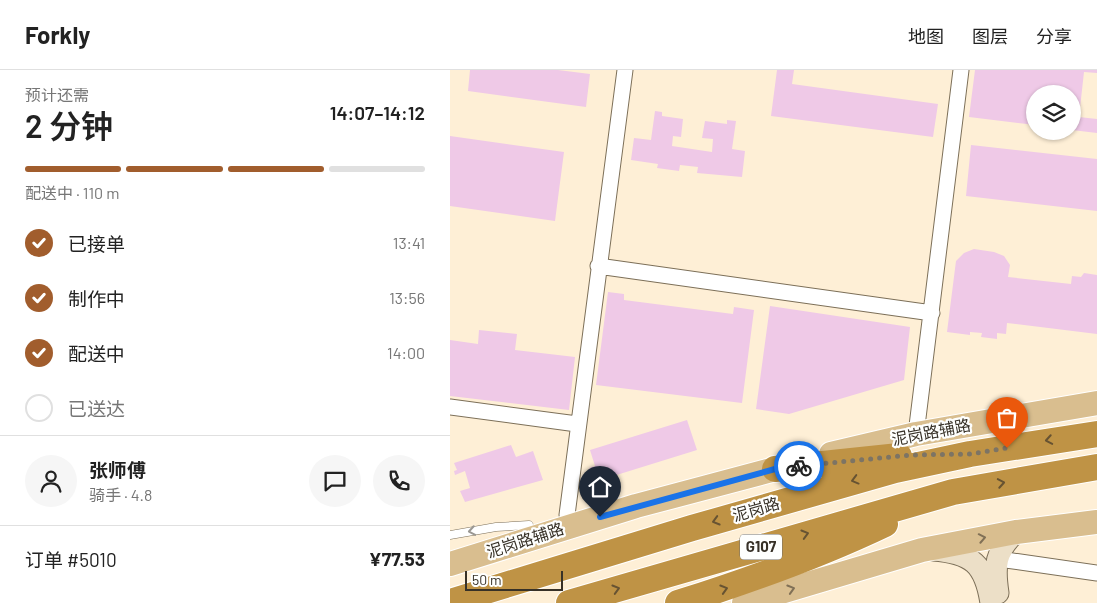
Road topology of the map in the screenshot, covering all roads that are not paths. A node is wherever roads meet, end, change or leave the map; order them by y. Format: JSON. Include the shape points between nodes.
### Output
{"nodes":[{"id":1,"x":625,"y":70,"type":"edge"},
{"id":2,"x":961,"y":70,"type":"edge"},
{"id":3,"x":598,"y":266,"type":"junction"},
{"id":4,"x":932,"y":313,"type":"junction"},
{"id":5,"x":1097,"y":403,"type":"edge"},
{"id":6,"x":450,"y":406,"type":"edge"},
{"id":7,"x":577,"y":424,"type":"junction"},
{"id":8,"x":916,"y":434,"type":"junction"},
{"id":9,"x":1097,"y":434,"type":"edge"},
{"id":10,"x":970,"y":454,"type":"junction"},
{"id":11,"x":1097,"y":467,"type":"edge"},
{"id":12,"x":775,"y":469,"type":"junction"},
{"id":13,"x":953,"y":492,"type":"junction"},
{"id":14,"x":636,"y":506,"type":"junction"},
{"id":15,"x":567,"y":515,"type":"junction"},
{"id":16,"x":1097,"y":522,"type":"edge"},
{"id":17,"x":529,"y":525,"type":"junction"},
{"id":18,"x":1016,"y":532,"type":"junction"},
{"id":19,"x":450,"y":535,"type":"edge"},
{"id":20,"x":450,"y":548,"type":"edge"},
{"id":21,"x":922,"y":550,"type":"junction"},
{"id":22,"x":1006,"y":560,"type":"dead end"},
{"id":23,"x":450,"y":564,"type":"edge"},
{"id":24,"x":1097,"y":573,"type":"edge"},
{"id":25,"x":450,"y":602,"type":"edge"},
{"id":26,"x":569,"y":603,"type":"edge"},
{"id":27,"x":678,"y":603,"type":"edge"},
{"id":28,"x":744,"y":603,"type":"edge"},
{"id":29,"x":990,"y":603,"type":"edge"},
{"id":30,"x":999,"y":603,"type":"edge"}],
"edges":[{"from":1,"to":3,"type":"street"},
{"from":2,"to":4,"type":"street"},
{"from":3,"to":4,"type":"street"},
{"from":3,"to":7,"type":"street"},
{"from":4,"to":8,"type":"street"},
{"from":5,"to":8,"type":"main road","name":"泥岗路辅路"},
{"from":6,"to":7,"type":"street"},
{"from":7,"to":15,"type":"street"},
{"from":8,"to":12,"type":"main road","name":"泥岗路辅路"},
{"from":9,"to":10,"type":"highway","name":"泥岗路","number":"G107","one_way":true},
{"from":10,"to":12,"type":"highway","via":[[911,455]]},
{"from":10,"to":25,"type":"highway","name":"泥岗路","number":"G107","one_way":true,"via":[[830,487]]},
{"from":13,"to":11,"type":"highway","number":"G107","one_way":true},
{"from":12,"to":14,"type":"main road","name":"泥岗路辅路"},
{"from":26,"to":13,"type":"highway","number":"G107","one_way":true},
{"from":27,"to":13,"type":"highway","one_way":true,"via":[[732,586],[848,541]]},
{"from":14,"to":15,"type":"main road"},
{"from":14,"to":23,"type":"main road","name":"泥岗路辅路"},
{"from":15,"to":17,"type":"main road"},
{"from":16,"to":18,"type":"main road"},
{"from":17,"to":19,"type":"lane","one_way":true},
{"from":17,"to":20,"type":"main road"},
{"from":21,"to":18,"type":"main road","one_way":true},
{"from":18,"to":30,"type":"street","via":[[1000,550],[996,566]]},
{"from":28,"to":21,"type":"main road","one_way":true},
{"from":21,"to":29,"type":"street","via":[[956,553],[975,562],[987,583]]},
{"from":22,"to":24,"type":"street"}]}
